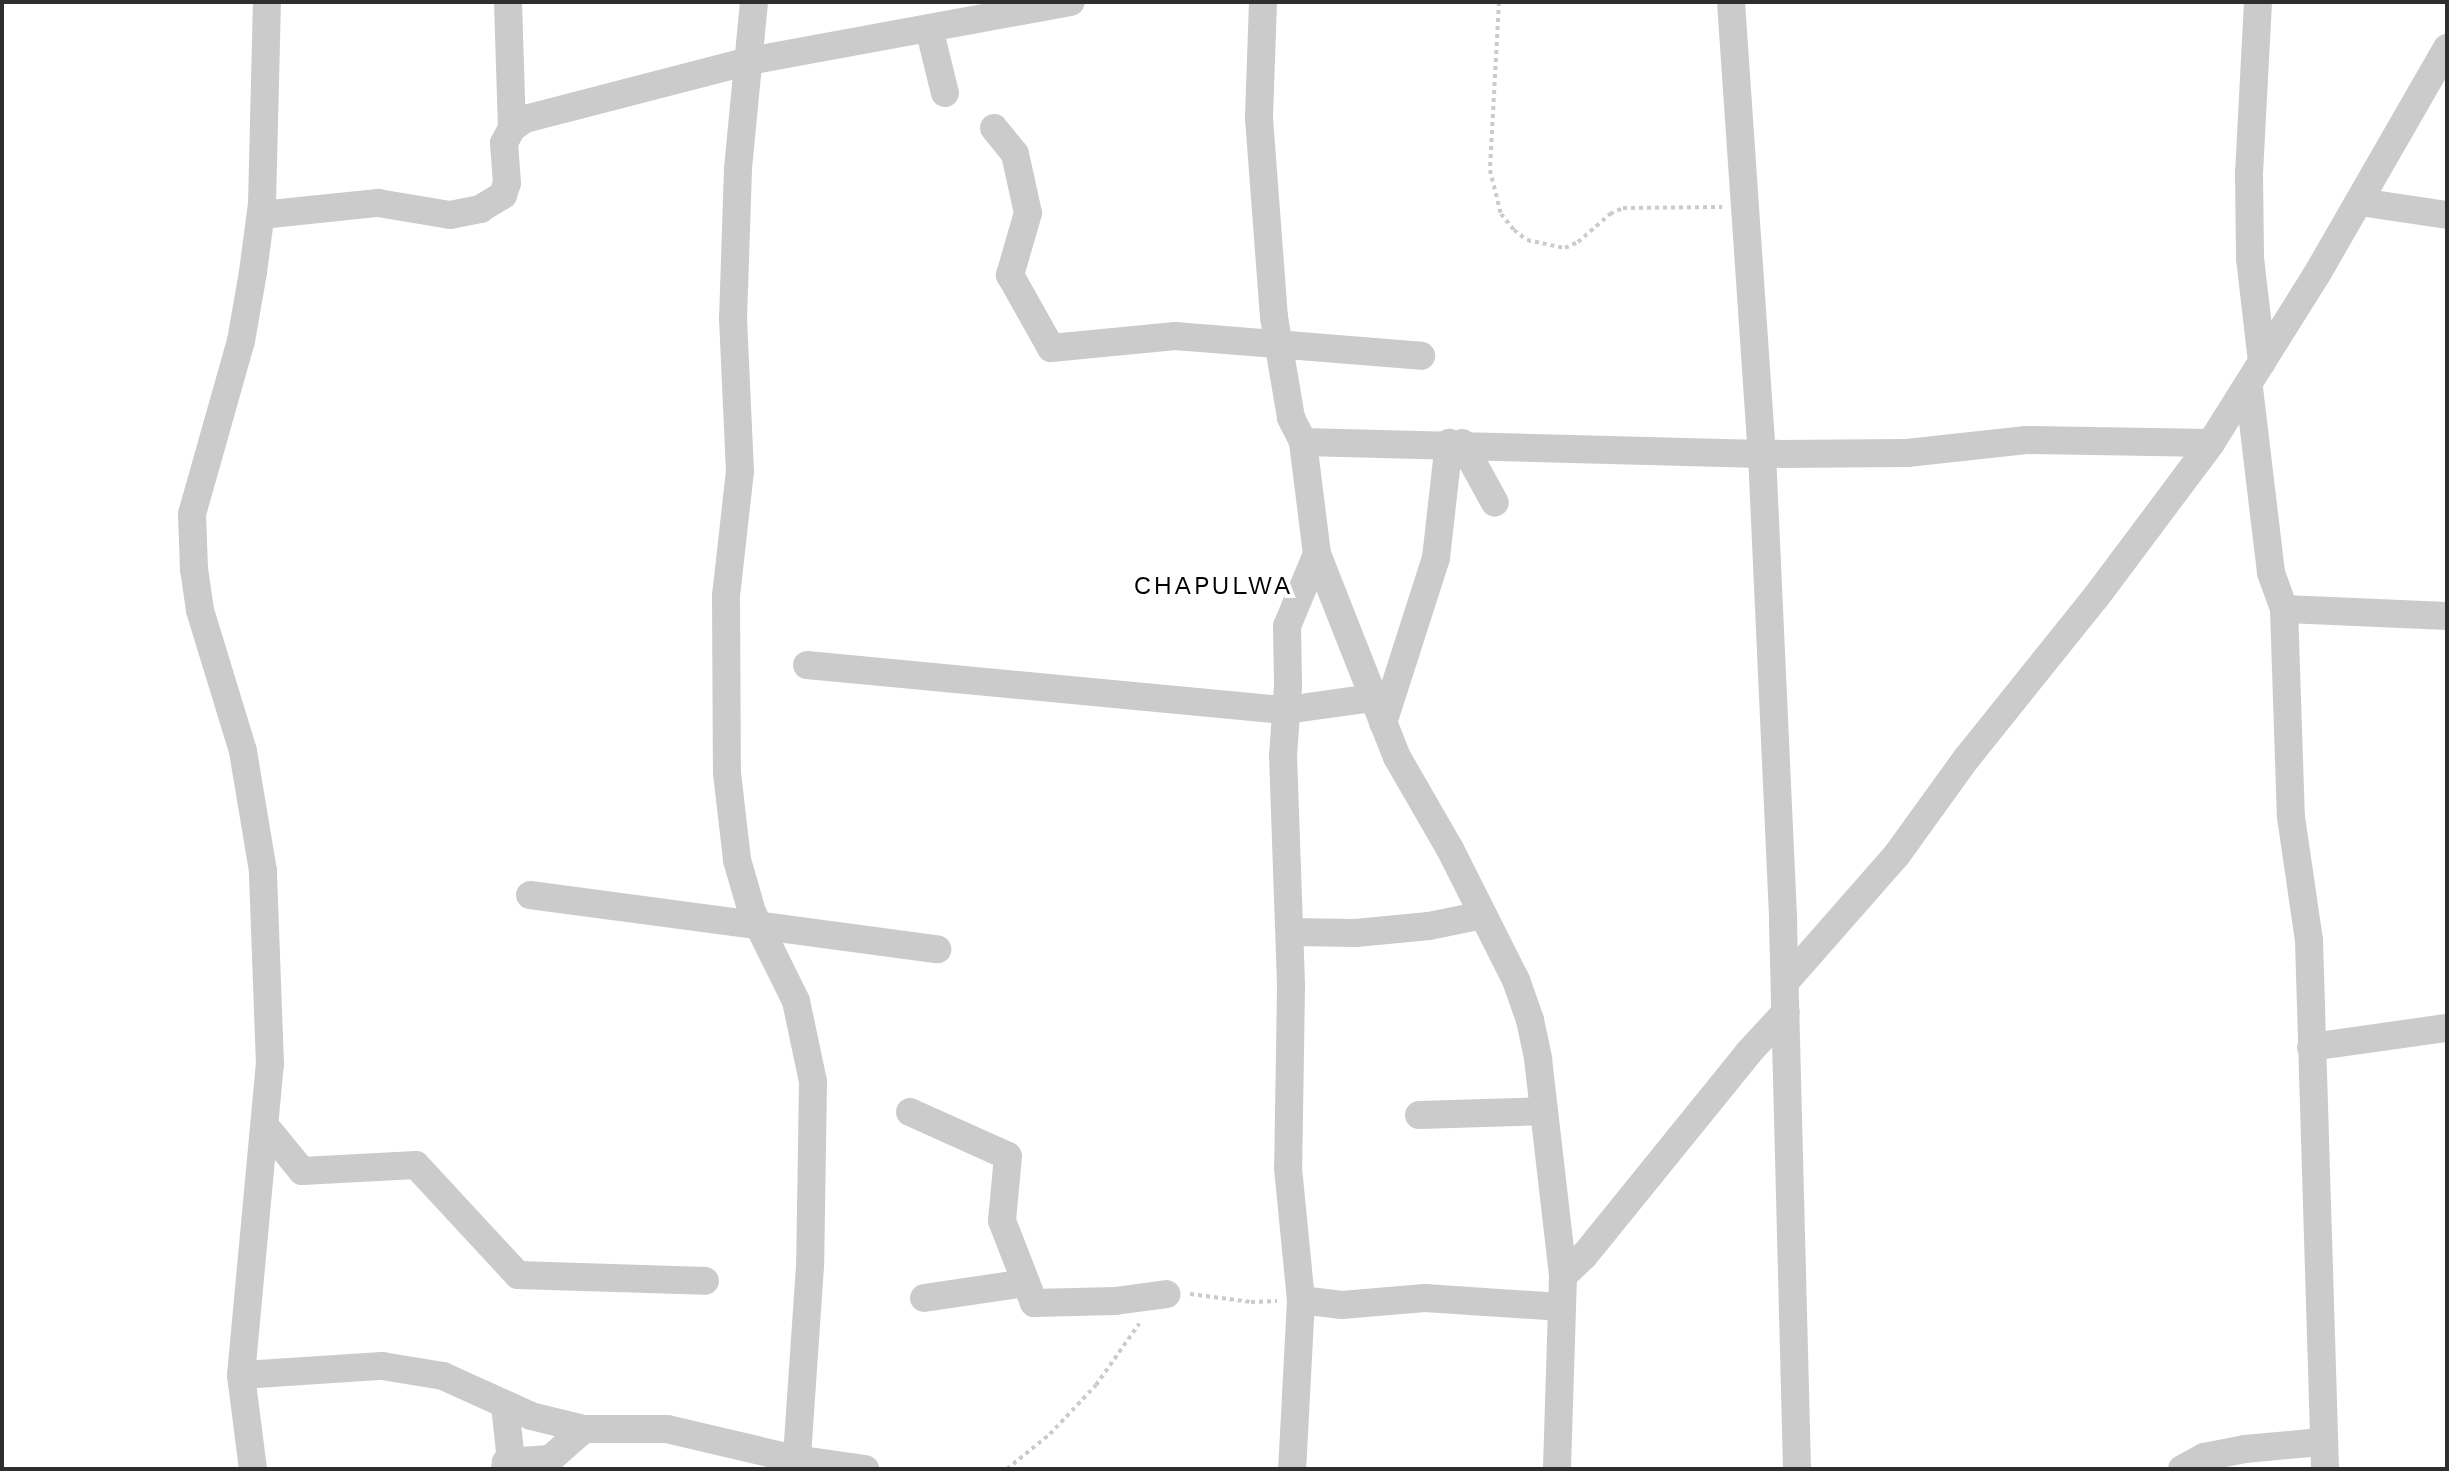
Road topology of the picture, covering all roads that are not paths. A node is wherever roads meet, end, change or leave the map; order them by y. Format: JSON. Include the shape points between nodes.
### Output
{"nodes":[{"id":1,"x":267,"y":2,"type":"edge"},
{"id":2,"x":508,"y":2,"type":"edge"},
{"id":3,"x":754,"y":2,"type":"edge"},
{"id":4,"x":1071,"y":2,"type":"edge"},
{"id":5,"x":1263,"y":2,"type":"edge"},
{"id":6,"x":1731,"y":2,"type":"edge"},
{"id":7,"x":2258,"y":2,"type":"edge"},
{"id":8,"x":1000,"y":8,"type":"edge"},
{"id":9,"x":929,"y":28,"type":"junction"},
{"id":10,"x":2447,"y":48,"type":"edge"},
{"id":11,"x":749,"y":61,"type":"junction"},
{"id":12,"x":945,"y":93,"type":"dead end"},
{"id":13,"x":512,"y":128,"type":"junction"},
{"id":14,"x":994,"y":128,"type":"dead end"},
{"id":15,"x":2360,"y":202,"type":"junction"},
{"id":16,"x":261,"y":215,"type":"junction"},
{"id":17,"x":2447,"y":215,"type":"edge"},
{"id":18,"x":1279,"y":346,"type":"junction"},
{"id":19,"x":1421,"y":356,"type":"dead end"},
{"id":20,"x":2262,"y":362,"type":"junction"},
{"id":21,"x":2249,"y":388,"type":"junction"},
{"id":22,"x":1303,"y":442,"type":"junction"},
{"id":23,"x":1455,"y":443,"type":"junction"},
{"id":24,"x":2211,"y":443,"type":"junction"},
{"id":25,"x":1762,"y":454,"type":"junction"},
{"id":26,"x":1495,"y":503,"type":"dead end"},
{"id":27,"x":1317,"y":554,"type":"junction"},
{"id":28,"x":2284,"y":609,"type":"junction"},
{"id":29,"x":2447,"y":616,"type":"edge"},
{"id":30,"x":807,"y":665,"type":"dead end"},
{"id":31,"x":1286,"y":710,"type":"junction"},
{"id":32,"x":1378,"y":710,"type":"junction"},
{"id":33,"x":530,"y":895,"type":"dead end"},
{"id":34,"x":1483,"y":915,"type":"junction"},
{"id":35,"x":759,"y":926,"type":"junction"},
{"id":36,"x":1290,"y":932,"type":"junction"},
{"id":37,"x":937,"y":949,"type":"dead end"},
{"id":38,"x":1786,"y":981,"type":"junction"},
{"id":39,"x":1786,"y":1012,"type":"junction"},
{"id":40,"x":2447,"y":1028,"type":"edge"},
{"id":41,"x":2311,"y":1047,"type":"junction"},
{"id":42,"x":1544,"y":1111,"type":"junction"},
{"id":43,"x":910,"y":1112,"type":"dead end"},
{"id":44,"x":1419,"y":1115,"type":"dead end"},
{"id":45,"x":266,"y":1127,"type":"junction"},
{"id":46,"x":1563,"y":1276,"type":"junction"},
{"id":47,"x":705,"y":1281,"type":"dead end"},
{"id":48,"x":1026,"y":1283,"type":"junction"},
{"id":49,"x":1167,"y":1294,"type":"road end"},
{"id":50,"x":924,"y":1298,"type":"dead end"},
{"id":51,"x":1301,"y":1300,"type":"junction"},
{"id":52,"x":1562,"y":1307,"type":"junction"},
{"id":53,"x":241,"y":1375,"type":"junction"},
{"id":54,"x":505,"y":1405,"type":"junction"},
{"id":55,"x":584,"y":1429,"type":"junction"},
{"id":56,"x":2323,"y":1456,"type":"edge"},
{"id":57,"x":795,"y":1464,"type":"edge"},
{"id":58,"x":508,"y":1465,"type":"edge"},
{"id":59,"x":253,"y":1469,"type":"edge"},
{"id":60,"x":865,"y":1469,"type":"edge"},
{"id":61,"x":1292,"y":1469,"type":"edge"},
{"id":62,"x":1557,"y":1469,"type":"edge"},
{"id":63,"x":1797,"y":1469,"type":"edge"},
{"id":64,"x":2182,"y":1469,"type":"edge"}],
"edges":[{"from":1,"to":16,"type":"street"},
{"from":2,"to":13,"type":"street"},
{"from":3,"to":11,"type":"street"},
{"from":4,"to":8,"type":"street"},
{"from":5,"to":18,"type":"street","via":[[1259,118]]},
{"from":6,"to":25,"type":"street"},
{"from":7,"to":20,"type":"street","via":[[2249,174],[2250,258]]},
{"from":8,"to":9,"type":"street"},
{"from":9,"to":11,"type":"street"},
{"from":9,"to":12,"type":"street"},
{"from":10,"to":15,"type":"street"},
{"from":11,"to":13,"type":"street","via":[[525,119]]},
{"from":11,"to":35,"type":"street","via":[[738,169],[733,318],[740,471],[726,595],[726,712],[737,860]]},
{"from":13,"to":16,"type":"street","via":[[504,143],[503,195],[480,209],[450,215],[378,203]]},
{"from":14,"to":18,"type":"street","via":[[1015,154],[1028,213],[1010,275],[1051,348],[1175,336]]},
{"from":15,"to":17,"type":"street"},
{"from":15,"to":20,"type":"street"},
{"from":16,"to":45,"type":"street","via":[[241,341],[192,514],[200,610],[243,751],[263,871],[270,1065]]},
{"from":18,"to":19,"type":"street"},
{"from":18,"to":22,"type":"street","via":[[1291,418]]},
{"from":20,"to":21,"type":"street"},
{"from":21,"to":24,"type":"street"},
{"from":21,"to":28,"type":"street","via":[[2271,573]]},
{"from":22,"to":23,"type":"street"},
{"from":22,"to":27,"type":"street"},
{"from":23,"to":25,"type":"street"},
{"from":23,"to":26,"type":"street"},
{"from":23,"to":32,"type":"street","via":[[1436,558]]},
{"from":24,"to":25,"type":"street","via":[[2026,440],[1907,453]]},
{"from":24,"to":38,"type":"street","via":[[1896,856]]},
{"from":25,"to":38,"type":"street"},
{"from":27,"to":31,"type":"street","via":[[1287,626]]},
{"from":27,"to":32,"type":"street"},
{"from":28,"to":29,"type":"street"},
{"from":28,"to":41,"type":"street","via":[[2291,817],[2309,941]]},
{"from":30,"to":31,"type":"street"},
{"from":31,"to":32,"type":"street"},
{"from":31,"to":36,"type":"street"},
{"from":32,"to":34,"type":"street","via":[[1397,757]]},
{"from":33,"to":35,"type":"street"},
{"from":34,"to":36,"type":"street","via":[[1356,933]]},
{"from":34,"to":42,"type":"street","via":[[1530,1020]]},
{"from":35,"to":37,"type":"street"},
{"from":35,"to":57,"type":"street","via":[[796,1001],[813,1082],[810,1266]]},
{"from":36,"to":51,"type":"street","via":[[1288,1168]]},
{"from":38,"to":39,"type":"street"},
{"from":39,"to":46,"type":"street"},
{"from":39,"to":63,"type":"street"},
{"from":40,"to":41,"type":"street"},
{"from":41,"to":56,"type":"street"},
{"from":42,"to":44,"type":"street"},
{"from":42,"to":46,"type":"street"},
{"from":43,"to":48,"type":"street","via":[[1008,1156],[1002,1221]]},
{"from":45,"to":47,"type":"street","via":[[302,1171],[416,1165],[518,1275]]},
{"from":45,"to":53,"type":"street"},
{"from":46,"to":52,"type":"street"},
{"from":48,"to":49,"type":"street","via":[[1034,1303]]},
{"from":48,"to":50,"type":"street"},
{"from":51,"to":52,"type":"street","via":[[1342,1305],[1425,1298]]},
{"from":51,"to":61,"type":"street"},
{"from":52,"to":62,"type":"street"},
{"from":53,"to":54,"type":"street","via":[[382,1366],[443,1376]]},
{"from":53,"to":59,"type":"street"},
{"from":54,"to":55,"type":"street"},
{"from":54,"to":58,"type":"street"},
{"from":55,"to":57,"type":"street","via":[[667,1429]]},
{"from":55,"to":58,"type":"street","via":[[550,1459]]},
{"from":56,"to":64,"type":"street","via":[[2245,1449],[2204,1457]]},
{"from":57,"to":60,"type":"street"}]}
